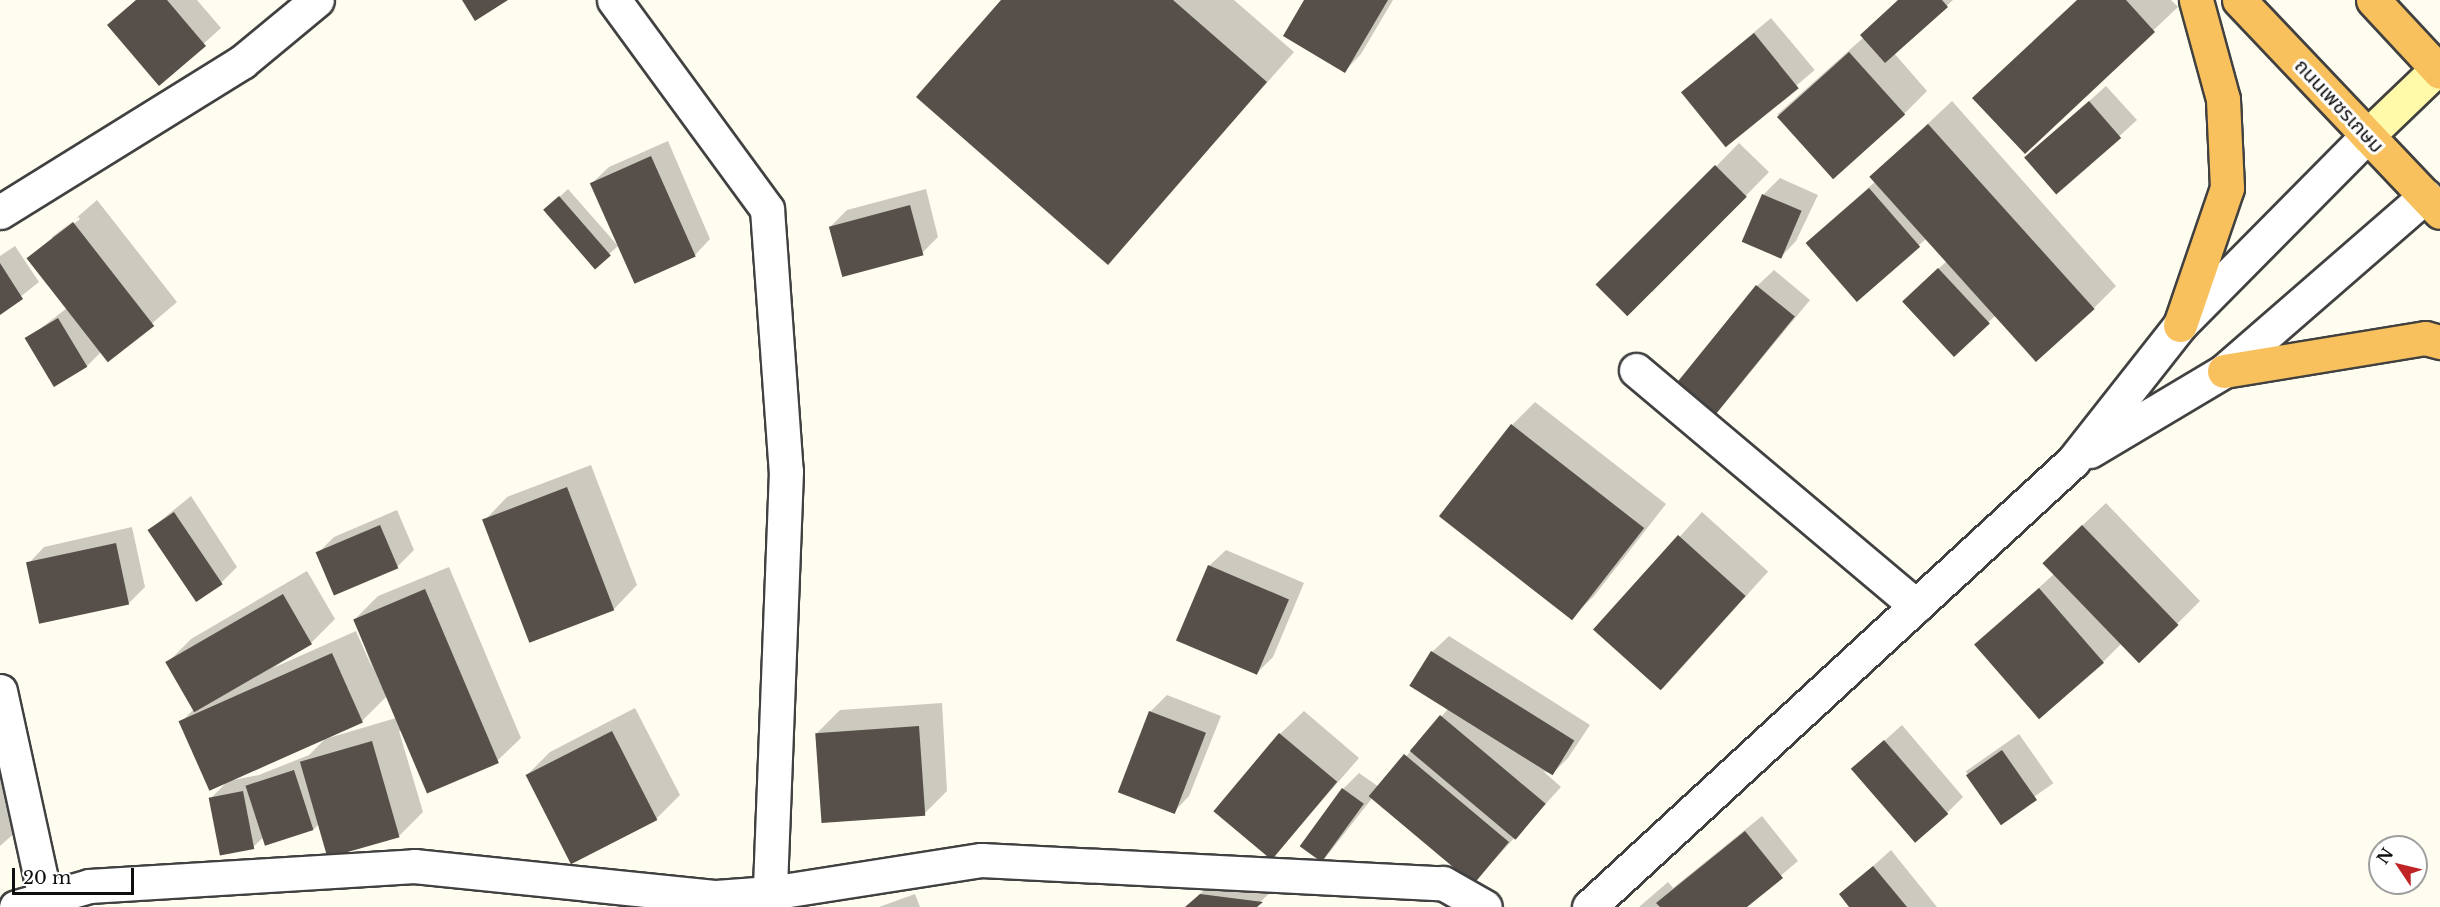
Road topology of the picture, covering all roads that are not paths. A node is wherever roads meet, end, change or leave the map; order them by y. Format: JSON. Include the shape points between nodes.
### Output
{"nodes":[{"id":1,"x":317,"y":0,"type":"edge"},
{"id":2,"x":614,"y":0,"type":"edge"},
{"id":3,"x":2196,"y":0,"type":"edge"},
{"id":4,"x":2239,"y":0,"type":"edge"},
{"id":5,"x":2373,"y":0,"type":"edge"},
{"id":6,"x":2439,"y":69,"type":"edge"},
{"id":7,"x":2367,"y":136,"type":"junction"},
{"id":8,"x":2435,"y":196,"type":"edge"},
{"id":9,"x":0,"y":212,"type":"edge"},
{"id":10,"x":2180,"y":326,"type":"junction"},
{"id":11,"x":2440,"y":342,"type":"edge"},
{"id":12,"x":1636,"y":370,"type":"dead end"},
{"id":13,"x":2224,"y":371,"type":"junction"},
{"id":14,"x":2073,"y":461,"type":"junction"},
{"id":15,"x":1916,"y":606,"type":"junction"},
{"id":16,"x":0,"y":691,"type":"edge"},
{"id":17,"x":770,"y":893,"type":"junction"},
{"id":18,"x":717,"y":902,"type":"edge"},
{"id":19,"x":31,"y":903,"type":"edge"},
{"id":20,"x":1485,"y":907,"type":"edge"},
{"id":21,"x":1589,"y":907,"type":"edge"}],
"edges":[{"from":1,"to":9,"type":"street","via":[[242,62]]},
{"from":2,"to":17,"type":"street","via":[[767,209],[786,471]]},
{"from":3,"to":10,"type":"highway","via":[[2223,99],[2227,188]]},
{"from":4,"to":7,"type":"highway","name":"ถนนเพชรเกษม"},
{"from":5,"to":6,"type":"highway"},
{"from":6,"to":7,"type":"main road"},
{"from":7,"to":8,"type":"highway","name":"ถนนเพชรเกษม"},
{"from":7,"to":10,"type":"street"},
{"from":8,"to":13,"type":"street"},
{"from":10,"to":14,"type":"street"},
{"from":11,"to":13,"type":"highway","via":[[2425,338]]},
{"from":12,"to":15,"type":"street"},
{"from":13,"to":14,"type":"street"},
{"from":14,"to":15,"type":"street"},
{"from":15,"to":21,"type":"street"},
{"from":16,"to":19,"type":"street"},
{"from":17,"to":18,"type":"street"},
{"from":17,"to":20,"type":"street","via":[[981,860],[1443,883]]},
{"from":18,"to":19,"type":"street","via":[[414,866],[88,886]]}]}
